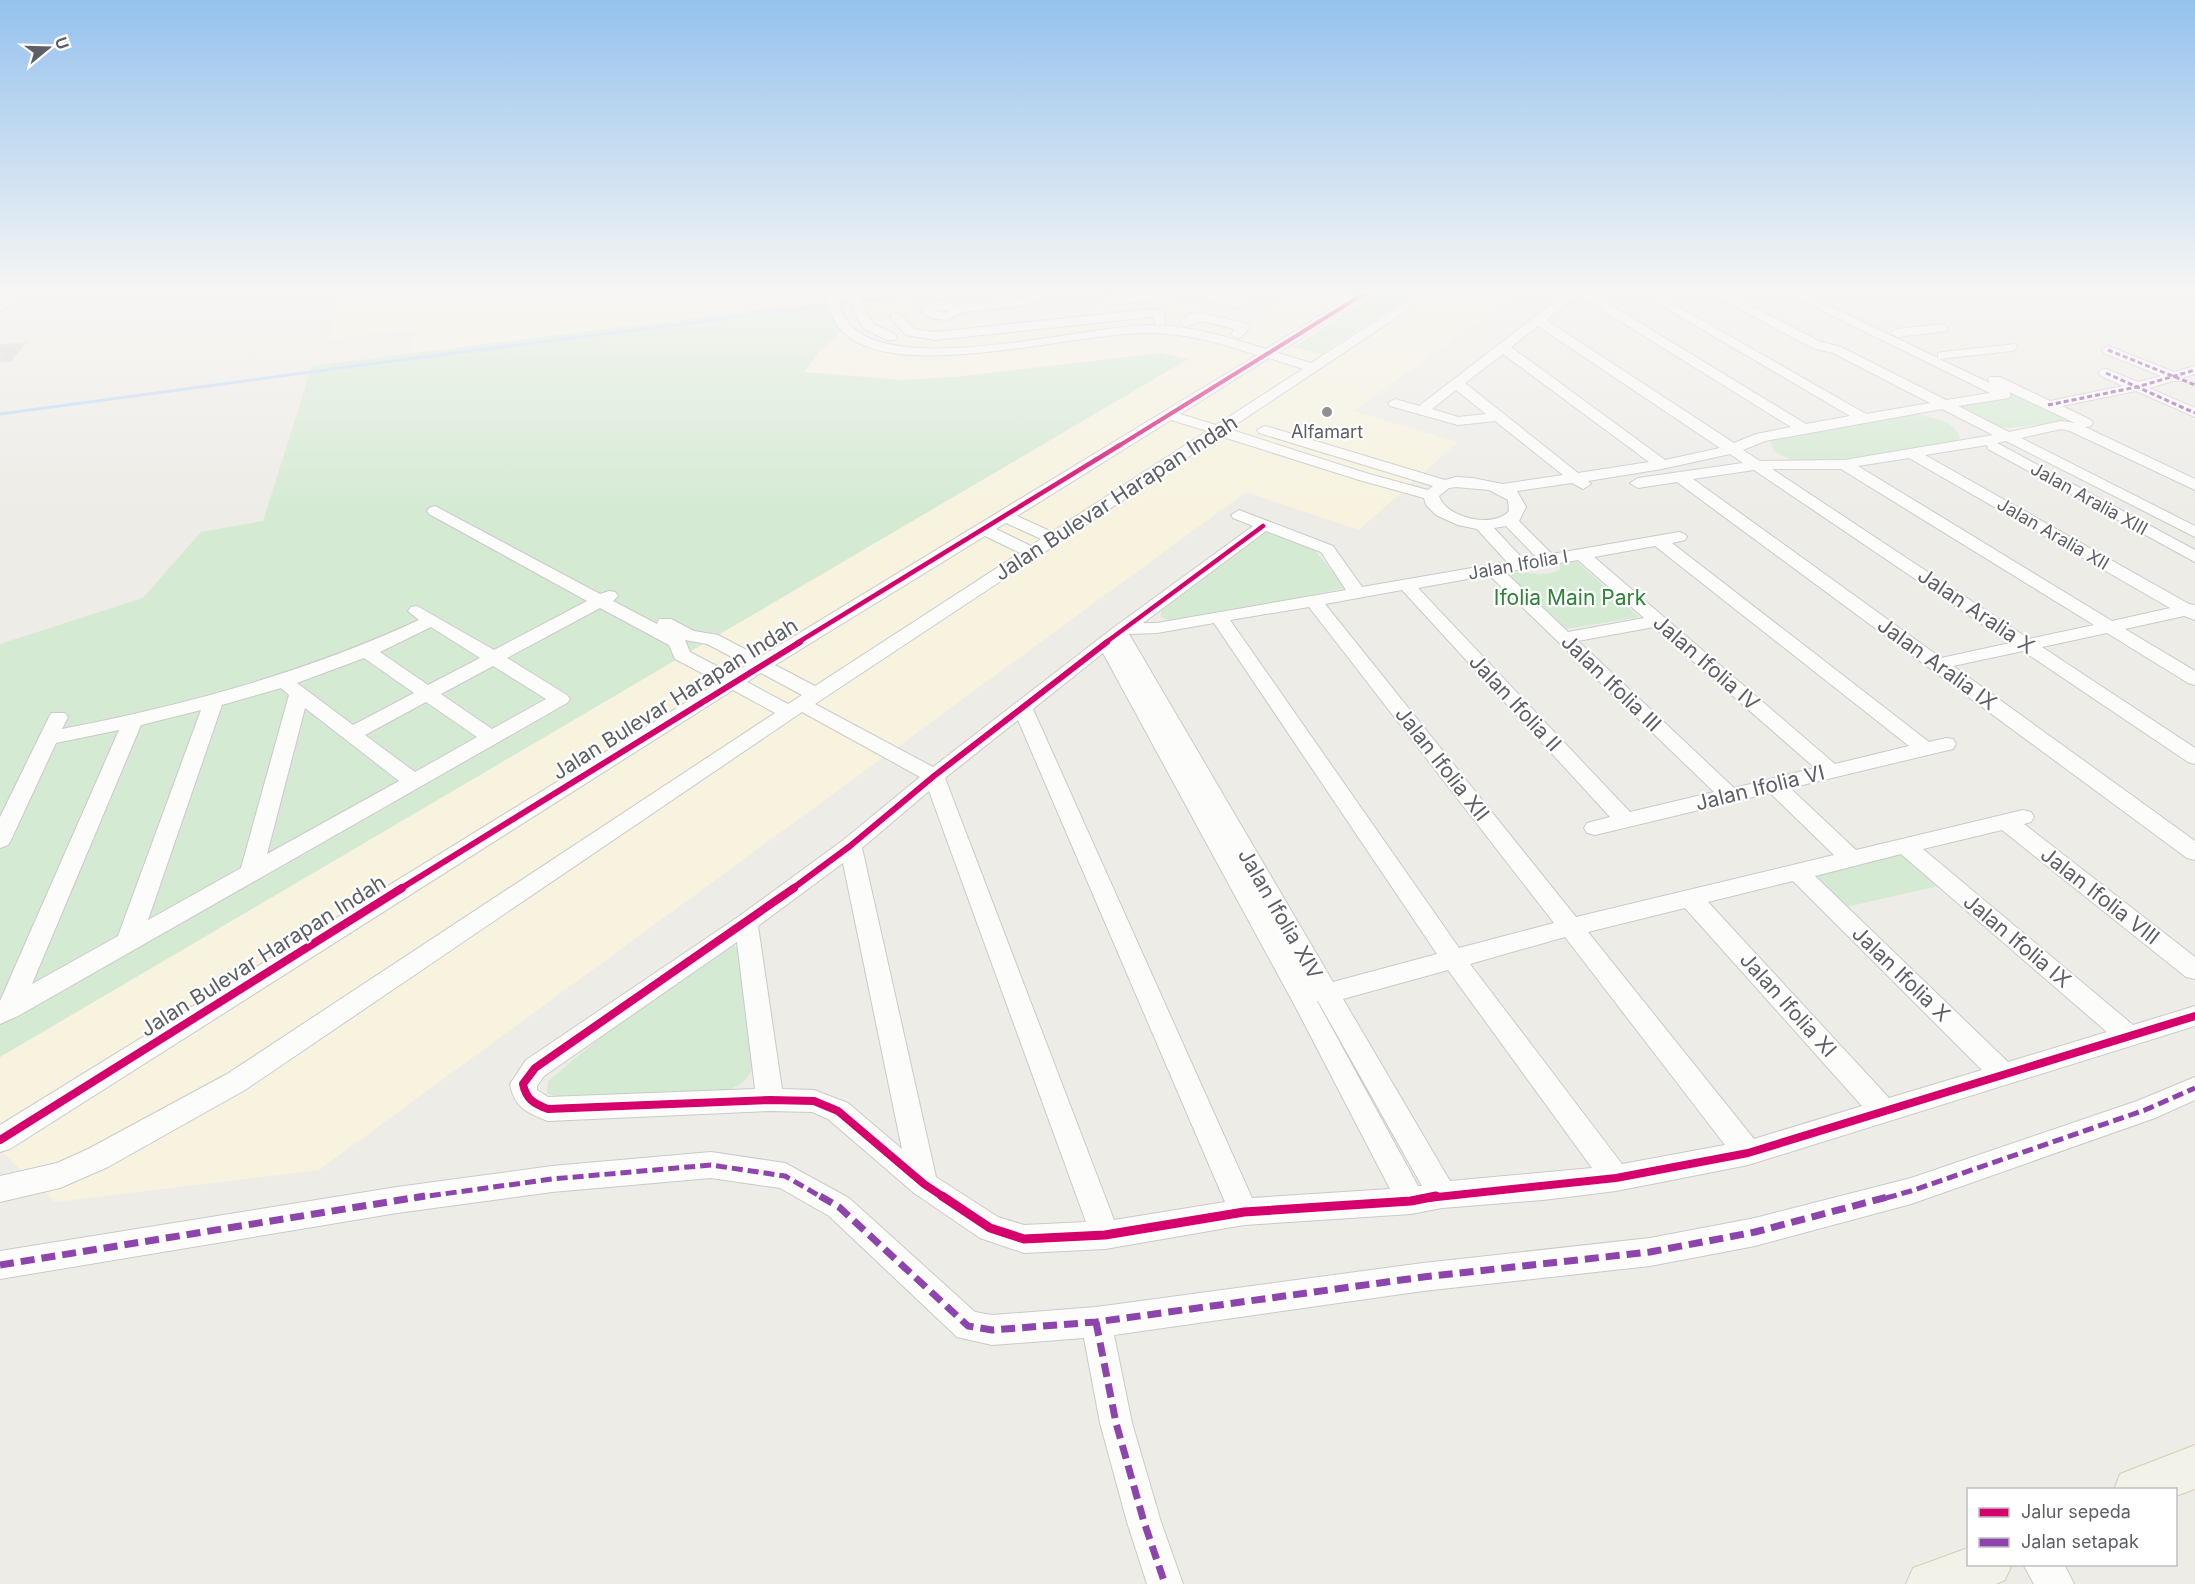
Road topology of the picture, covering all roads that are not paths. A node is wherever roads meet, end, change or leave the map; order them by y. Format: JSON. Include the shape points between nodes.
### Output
{"nodes":[{"id":1,"x":1252,"y":364,"type":"edge"},
{"id":2,"x":1320,"y":364,"type":"edge"},
{"id":3,"x":1481,"y":364,"type":"edge"},
{"id":4,"x":1525,"y":364,"type":"edge"},
{"id":5,"x":1612,"y":364,"type":"edge"},
{"id":6,"x":1698,"y":364,"type":"edge"},
{"id":7,"x":1769,"y":364,"type":"edge"},
{"id":8,"x":1843,"y":364,"type":"edge"},
{"id":9,"x":1865,"y":364,"type":"edge"},
{"id":10,"x":1942,"y":364,"type":"edge"},
{"id":11,"x":1960,"y":364,"type":"edge"},
{"id":12,"x":2143,"y":364,"type":"edge"},
{"id":13,"x":2195,"y":370,"type":"edge"},
{"id":14,"x":2106,"y":373,"type":"dead end"},
{"id":15,"x":2174,"y":376,"type":"junction"},
{"id":16,"x":1457,"y":384,"type":"junction"},
{"id":17,"x":2195,"y":385,"type":"edge"},
{"id":18,"x":2137,"y":387,"type":"junction"},
{"id":19,"x":1395,"y":403,"type":"dead end"},
{"id":20,"x":1944,"y":404,"type":"junction"},
{"id":21,"x":2048,"y":405,"type":"junction"},
{"id":22,"x":1924,"y":408,"type":"junction"},
{"id":23,"x":1179,"y":410,"type":"junction"},
{"id":24,"x":1422,"y":410,"type":"junction"},
{"id":25,"x":2195,"y":412,"type":"edge"},
{"id":26,"x":1500,"y":416,"type":"junction"},
{"id":27,"x":1863,"y":418,"type":"junction"},
{"id":28,"x":1227,"y":426,"type":"junction"},
{"id":29,"x":1804,"y":429,"type":"junction"},
{"id":30,"x":2006,"y":437,"type":"junction"},
{"id":31,"x":1983,"y":440,"type":"junction"},
{"id":32,"x":1737,"y":446,"type":"junction"},
{"id":33,"x":1911,"y":453,"type":"junction"},
{"id":34,"x":1844,"y":464,"type":"junction"},
{"id":35,"x":1662,"y":465,"type":"junction"},
{"id":36,"x":1766,"y":468,"type":"junction"},
{"id":37,"x":2195,"y":472,"type":"edge"},
{"id":38,"x":1679,"y":477,"type":"junction"},
{"id":39,"x":1577,"y":479,"type":"junction"},
{"id":40,"x":2195,"y":485,"type":"edge"},
{"id":41,"x":1501,"y":489,"type":"junction"},
{"id":42,"x":1437,"y":490,"type":"junction"},
{"id":43,"x":1597,"y":490,"type":"junction"},
{"id":44,"x":1517,"y":501,"type":"junction"},
{"id":45,"x":453,"y":508,"type":"dead end"},
{"id":46,"x":435,"y":512,"type":"dead end"},
{"id":47,"x":1239,"y":515,"type":"dead end"},
{"id":48,"x":1005,"y":517,"type":"junction"},
{"id":49,"x":1509,"y":520,"type":"junction"},
{"id":50,"x":1481,"y":524,"type":"junction"},
{"id":51,"x":1263,"y":526,"type":"junction"},
{"id":52,"x":985,"y":530,"type":"junction"},
{"id":53,"x":2195,"y":532,"type":"edge"},
{"id":54,"x":1679,"y":537,"type":"dead end"},
{"id":55,"x":1053,"y":539,"type":"junction"},
{"id":56,"x":1659,"y":541,"type":"junction"},
{"id":57,"x":1032,"y":553,"type":"junction"},
{"id":58,"x":1581,"y":554,"type":"junction"},
{"id":59,"x":2195,"y":557,"type":"edge"},
{"id":60,"x":1549,"y":560,"type":"junction"},
{"id":61,"x":1519,"y":565,"type":"junction"},
{"id":62,"x":1492,"y":569,"type":"junction"},
{"id":63,"x":1405,"y":584,"type":"junction"},
{"id":64,"x":1357,"y":593,"type":"junction"},
{"id":65,"x":606,"y":597,"type":"junction"},
{"id":66,"x":1314,"y":601,"type":"junction"},
{"id":67,"x":2192,"y":611,"type":"edge"},
{"id":68,"x":1219,"y":617,"type":"junction"},
{"id":69,"x":1657,"y":621,"type":"junction"},
{"id":70,"x":2110,"y":626,"type":"junction"},
{"id":71,"x":1117,"y":634,"type":"junction"},
{"id":72,"x":1564,"y":638,"type":"junction"},
{"id":73,"x":683,"y":639,"type":"junction"},
{"id":74,"x":2026,"y":645,"type":"junction"},
{"id":75,"x":366,"y":651,"type":"junction"},
{"id":76,"x":493,"y":658,"type":"junction"},
{"id":77,"x":1937,"y":664,"type":"junction"},
{"id":78,"x":760,"y":665,"type":"junction"},
{"id":79,"x":2195,"y":679,"type":"edge"},
{"id":80,"x":281,"y":681,"type":"junction"},
{"id":81,"x":733,"y":682,"type":"junction"},
{"id":82,"x":427,"y":693,"type":"junction"},
{"id":83,"x":299,"y":694,"type":"junction"},
{"id":84,"x":214,"y":701,"type":"junction"},
{"id":85,"x":801,"y":704,"type":"junction"},
{"id":86,"x":1023,"y":708,"type":"junction"},
{"id":87,"x":58,"y":717,"type":"dead end"},
{"id":88,"x":133,"y":721,"type":"junction"},
{"id":89,"x":351,"y":734,"type":"junction"},
{"id":90,"x":491,"y":737,"type":"junction"},
{"id":91,"x":48,"y":738,"type":"junction"},
{"id":92,"x":1946,"y":744,"type":"dead end"},
{"id":93,"x":1925,"y":749,"type":"junction"},
{"id":94,"x":2195,"y":757,"type":"edge"},
{"id":95,"x":1831,"y":771,"type":"junction"},
{"id":96,"x":934,"y":776,"type":"junction"},
{"id":97,"x":413,"y":781,"type":"junction"},
{"id":98,"x":1774,"y":785,"type":"junction"},
{"id":99,"x":1730,"y":796,"type":"junction"},
{"id":100,"x":1626,"y":821,"type":"junction"},
{"id":101,"x":1595,"y":828,"type":"dead end"},
{"id":102,"x":0,"y":840,"type":"edge"},
{"id":103,"x":850,"y":846,"type":"junction"},
{"id":104,"x":1905,"y":846,"type":"junction"},
{"id":105,"x":2195,"y":852,"type":"edge"},
{"id":106,"x":1850,"y":857,"type":"junction"},
{"id":107,"x":251,"y":873,"type":"junction"},
{"id":108,"x":1798,"y":873,"type":"junction"},
{"id":109,"x":1691,"y":899,"type":"junction"},
{"id":110,"x":746,"y":923,"type":"junction"},
{"id":111,"x":1571,"y":927,"type":"junction"},
{"id":112,"x":128,"y":942,"type":"junction"},
{"id":113,"x":1454,"y":960,"type":"junction"},
{"id":114,"x":2195,"y":970,"type":"edge"},
{"id":115,"x":1325,"y":994,"type":"junction"},
{"id":116,"x":5,"y":1012,"type":"edge"},
{"id":117,"x":2195,"y":1016,"type":"edge"},
{"id":118,"x":2129,"y":1036,"type":"junction"},
{"id":119,"x":2004,"y":1075,"type":"junction"},
{"id":120,"x":2195,"y":1088,"type":"edge"},
{"id":121,"x":770,"y":1100,"type":"junction"},
{"id":122,"x":1884,"y":1112,"type":"junction"},
{"id":123,"x":0,"y":1140,"type":"edge"},
{"id":124,"x":1748,"y":1152,"type":"junction"},
{"id":125,"x":1616,"y":1178,"type":"junction"},
{"id":126,"x":924,"y":1184,"type":"junction"},
{"id":127,"x":0,"y":1189,"type":"edge"},
{"id":128,"x":1442,"y":1195,"type":"junction"},
{"id":129,"x":1412,"y":1201,"type":"junction"},
{"id":130,"x":1244,"y":1212,"type":"junction"},
{"id":131,"x":1105,"y":1235,"type":"junction"},
{"id":132,"x":0,"y":1265,"type":"edge"},
{"id":133,"x":1096,"y":1322,"type":"junction"},
{"id":134,"x":2191,"y":1474,"type":"edge"},
{"id":135,"x":2143,"y":1488,"type":"edge"},
{"id":136,"x":1983,"y":1566,"type":"edge"},
{"id":137,"x":2042,"y":1566,"type":"edge"},
{"id":138,"x":1166,"y":1584,"type":"edge"},
{"id":139,"x":1929,"y":1584,"type":"edge"},
{"id":140,"x":2056,"y":1584,"type":"edge"}],
"edges":[{"from":1,"to":23,"type":"street","name":"Jalan Bulevar Harapan Indah"},
{"from":2,"to":28,"type":"street","name":"Jalan Bulevar Harapan Indah"},
{"from":3,"to":16,"type":"street"},
{"from":4,"to":35,"type":"street"},
{"from":5,"to":32,"type":"street","name":"Jalan Aralia X"},
{"from":6,"to":29,"type":"street"},
{"from":7,"to":27,"type":"street"},
{"from":8,"to":22,"type":"street","name":"Jalan Aralia XIII"},
{"from":9,"to":20,"type":"street"},
{"from":10,"to":20,"type":"street","via":[[2005,394]]},
{"from":11,"to":21,"type":"street"},
{"from":12,"to":15,"type":"street"},
{"from":13,"to":15,"type":"street"},
{"from":14,"to":18,"type":"street"},
{"from":15,"to":17,"type":"street"},
{"from":15,"to":18,"type":"street"},
{"from":16,"to":24,"type":"street"},
{"from":16,"to":26,"type":"street"},
{"from":18,"to":21,"type":"street"},
{"from":18,"to":25,"type":"street"},
{"from":19,"to":24,"type":"street"},
{"from":20,"to":22,"type":"street"},
{"from":20,"to":30,"type":"street"},
{"from":21,"to":37,"type":"street"},
{"from":22,"to":27,"type":"street"},
{"from":22,"to":31,"type":"street","name":"Jalan Aralia XIII"},
{"from":23,"to":28,"type":"street"},
{"from":23,"to":48,"type":"street","name":"Jalan Bulevar Harapan Indah"},
{"from":24,"to":26,"type":"street","via":[[1458,421]]},
{"from":26,"to":39,"type":"street"},
{"from":27,"to":29,"type":"street"},
{"from":28,"to":42,"type":"street","via":[[1364,477]]},
{"from":28,"to":55,"type":"street","name":"Jalan Bulevar Harapan Indah"},
{"from":29,"to":32,"type":"street"},
{"from":30,"to":31,"type":"street"},
{"from":30,"to":40,"type":"street","via":[[2068,426]]},
{"from":30,"to":53,"type":"street"},
{"from":31,"to":33,"type":"street"},
{"from":31,"to":59,"type":"street","name":"Jalan Aralia XIII"},
{"from":32,"to":35,"type":"street"},
{"from":32,"to":36,"type":"street","name":"Jalan Aralia X"},
{"from":33,"to":34,"type":"street"},
{"from":33,"to":67,"type":"street","name":"Jalan Aralia XII"},
{"from":34,"to":36,"type":"street"},
{"from":34,"to":70,"type":"street"},
{"from":35,"to":39,"type":"street"},
{"from":36,"to":38,"type":"street"},
{"from":36,"to":74,"type":"street","name":"Jalan Aralia X"},
{"from":38,"to":43,"type":"street"},
{"from":38,"to":77,"type":"street","name":"Jalan Aralia IX"},
{"from":39,"to":41,"type":"street"},
{"from":39,"to":43,"type":"street"},
{"from":41,"to":42,"type":"street","via":[[1472,482]]},
{"from":41,"to":44,"type":"street"},
{"from":42,"to":50,"type":"street","via":[[1432,502],[1438,510],[1449,517]]},
{"from":43,"to":44,"type":"street"},
{"from":44,"to":49,"type":"street","via":[[1519,508]]},
{"from":45,"to":65,"type":"street"},
{"from":46,"to":65,"type":"street"},
{"from":47,"to":51,"type":"street"},
{"from":48,"to":52,"type":"street","name":"Jalan Bulevar Harapan Indah"},
{"from":48,"to":55,"type":"street"},
{"from":49,"to":50,"type":"street"},
{"from":49,"to":60,"type":"street"},
{"from":50,"to":61,"type":"street"},
{"from":51,"to":64,"type":"street","via":[[1327,549]]},
{"from":51,"to":71,"type":"street"},
{"from":52,"to":57,"type":"street"},
{"from":52,"to":78,"type":"street","name":"Jalan Bulevar Harapan Indah"},
{"from":54,"to":56,"type":"street","name":"Jalan Ifolia I"},
{"from":55,"to":57,"type":"street","name":"Jalan Bulevar Harapan Indah"},
{"from":56,"to":58,"type":"street","name":"Jalan Ifolia I"},
{"from":56,"to":93,"type":"street"},
{"from":57,"to":85,"type":"street","name":"Jalan Bulevar Harapan Indah"},
{"from":58,"to":60,"type":"street","name":"Jalan Ifolia I"},
{"from":58,"to":69,"type":"street","name":"Jalan Ifolia IV"},
{"from":60,"to":61,"type":"street","name":"Jalan Ifolia I"},
{"from":61,"to":62,"type":"street","name":"Jalan Ifolia I"},
{"from":62,"to":63,"type":"street","name":"Jalan Ifolia I"},
{"from":62,"to":72,"type":"street","name":"Jalan Ifolia III"},
{"from":63,"to":64,"type":"street","name":"Jalan Ifolia I"},
{"from":63,"to":100,"type":"street","name":"Jalan Ifolia II"},
{"from":64,"to":66,"type":"street","name":"Jalan Ifolia I"},
{"from":65,"to":73,"type":"street"},
{"from":65,"to":76,"type":"street"},
{"from":66,"to":68,"type":"street","name":"Jalan Ifolia I"},
{"from":66,"to":111,"type":"street","name":"Jalan Ifolia XII"},
{"from":67,"to":70,"type":"street"},
{"from":68,"to":71,"type":"street","name":"Jalan Ifolia I"},
{"from":68,"to":113,"type":"street"},
{"from":69,"to":72,"type":"street"},
{"from":69,"to":95,"type":"street","name":"Jalan Ifolia IV"},
{"from":70,"to":74,"type":"street"},
{"from":70,"to":79,"type":"street"},
{"from":71,"to":86,"type":"street"},
{"from":71,"to":115,"type":"street","name":"Jalan Ifolia XIV"},
{"from":71,"to":129,"type":"street","name":"Jalan Ifolia XIV"},
{"from":72,"to":99,"type":"street","name":"Jalan Ifolia III"},
{"from":73,"to":78,"type":"street","via":[[712,639]]},
{"from":73,"to":81,"type":"street","via":[[682,655]]},
{"from":74,"to":77,"type":"street"},
{"from":74,"to":94,"type":"street","name":"Jalan Aralia X"},
{"from":75,"to":76,"type":"street","via":[[425,615]]},
{"from":75,"to":80,"type":"street"},
{"from":75,"to":82,"type":"street"},
{"from":76,"to":82,"type":"street"},
{"from":76,"to":90,"type":"street","via":[[560,699]]},
{"from":77,"to":105,"type":"street","name":"Jalan Aralia IX"},
{"from":78,"to":81,"type":"street","name":"Jalan Bulevar Harapan Indah"},
{"from":78,"to":85,"type":"street"},
{"from":80,"to":83,"type":"street"},
{"from":80,"to":84,"type":"street"},
{"from":81,"to":85,"type":"street"},
{"from":81,"to":123,"type":"street","name":"Jalan Bulevar Harapan Indah"},
{"from":82,"to":89,"type":"street"},
{"from":82,"to":90,"type":"street"},
{"from":83,"to":89,"type":"street"},
{"from":83,"to":107,"type":"street"},
{"from":84,"to":88,"type":"street"},
{"from":84,"to":112,"type":"street"},
{"from":85,"to":96,"type":"street"},
{"from":85,"to":127,"type":"street","name":"Jalan Bulevar Harapan Indah","via":[[236,1082],[99,1158],[60,1175]]},
{"from":86,"to":96,"type":"street"},
{"from":86,"to":130,"type":"street"},
{"from":87,"to":91,"type":"street"},
{"from":88,"to":91,"type":"street"},
{"from":88,"to":116,"type":"street"},
{"from":89,"to":97,"type":"street"},
{"from":90,"to":97,"type":"street"},
{"from":91,"to":102,"type":"street"},
{"from":92,"to":93,"type":"street","name":"Jalan Ifolia VI"},
{"from":93,"to":95,"type":"street","name":"Jalan Ifolia VI"},
{"from":95,"to":98,"type":"street","name":"Jalan Ifolia VI"},
{"from":96,"to":103,"type":"street"},
{"from":96,"to":131,"type":"street"},
{"from":97,"to":107,"type":"street"},
{"from":98,"to":99,"type":"street","name":"Jalan Ifolia VI"},
{"from":98,"to":106,"type":"street"},
{"from":99,"to":100,"type":"street","name":"Jalan Ifolia VI"},
{"from":100,"to":101,"type":"street","name":"Jalan Ifolia VI"},
{"from":103,"to":110,"type":"street"},
{"from":103,"to":126,"type":"street"},
{"from":104,"to":106,"type":"street"},
{"from":104,"to":114,"type":"street","name":"Jalan Ifolia VIII","via":[[2014,819]]},
{"from":104,"to":118,"type":"street","name":"Jalan Ifolia IX"},
{"from":106,"to":108,"type":"street"},
{"from":107,"to":112,"type":"street"},
{"from":108,"to":109,"type":"street"},
{"from":108,"to":119,"type":"street","name":"Jalan Ifolia X"},
{"from":109,"to":111,"type":"street"},
{"from":109,"to":122,"type":"street","name":"Jalan Ifolia XI"},
{"from":110,"to":121,"type":"street"},
{"from":110,"to":121,"type":"street","via":[[536,1068],[523,1084],[524,1094],[530,1103],[548,1109]]},
{"from":111,"to":113,"type":"street"},
{"from":111,"to":124,"type":"street","name":"Jalan Ifolia XII"},
{"from":112,"to":116,"type":"street"},
{"from":113,"to":115,"type":"street"},
{"from":113,"to":125,"type":"street"},
{"from":115,"to":128,"type":"street","name":"Jalan Ifolia XIV"},
{"from":117,"to":118,"type":"street"},
{"from":118,"to":119,"type":"street"},
{"from":119,"to":122,"type":"street"},
{"from":120,"to":133,"type":"street","via":[[2145,1110],[1911,1191],[1755,1232],[1650,1252],[1423,1276]]},
{"from":121,"to":126,"type":"street","via":[[814,1101],[838,1112]]},
{"from":122,"to":124,"type":"street"},
{"from":124,"to":125,"type":"street"},
{"from":125,"to":128,"type":"street"},
{"from":126,"to":131,"type":"street","via":[[990,1228],[1006,1234],[1024,1239]]},
{"from":128,"to":129,"type":"street"},
{"from":129,"to":130,"type":"street"},
{"from":130,"to":131,"type":"street"},
{"from":132,"to":133,"type":"street","via":[[552,1179],[711,1166],[785,1176],[839,1208],[968,1326],[992,1330]]},
{"from":133,"to":138,"type":"street","via":[[1116,1423]]},
{"from":134,"to":135,"type":"main road"},
{"from":136,"to":139,"type":"main road"},
{"from":137,"to":140,"type":"street"}]}
